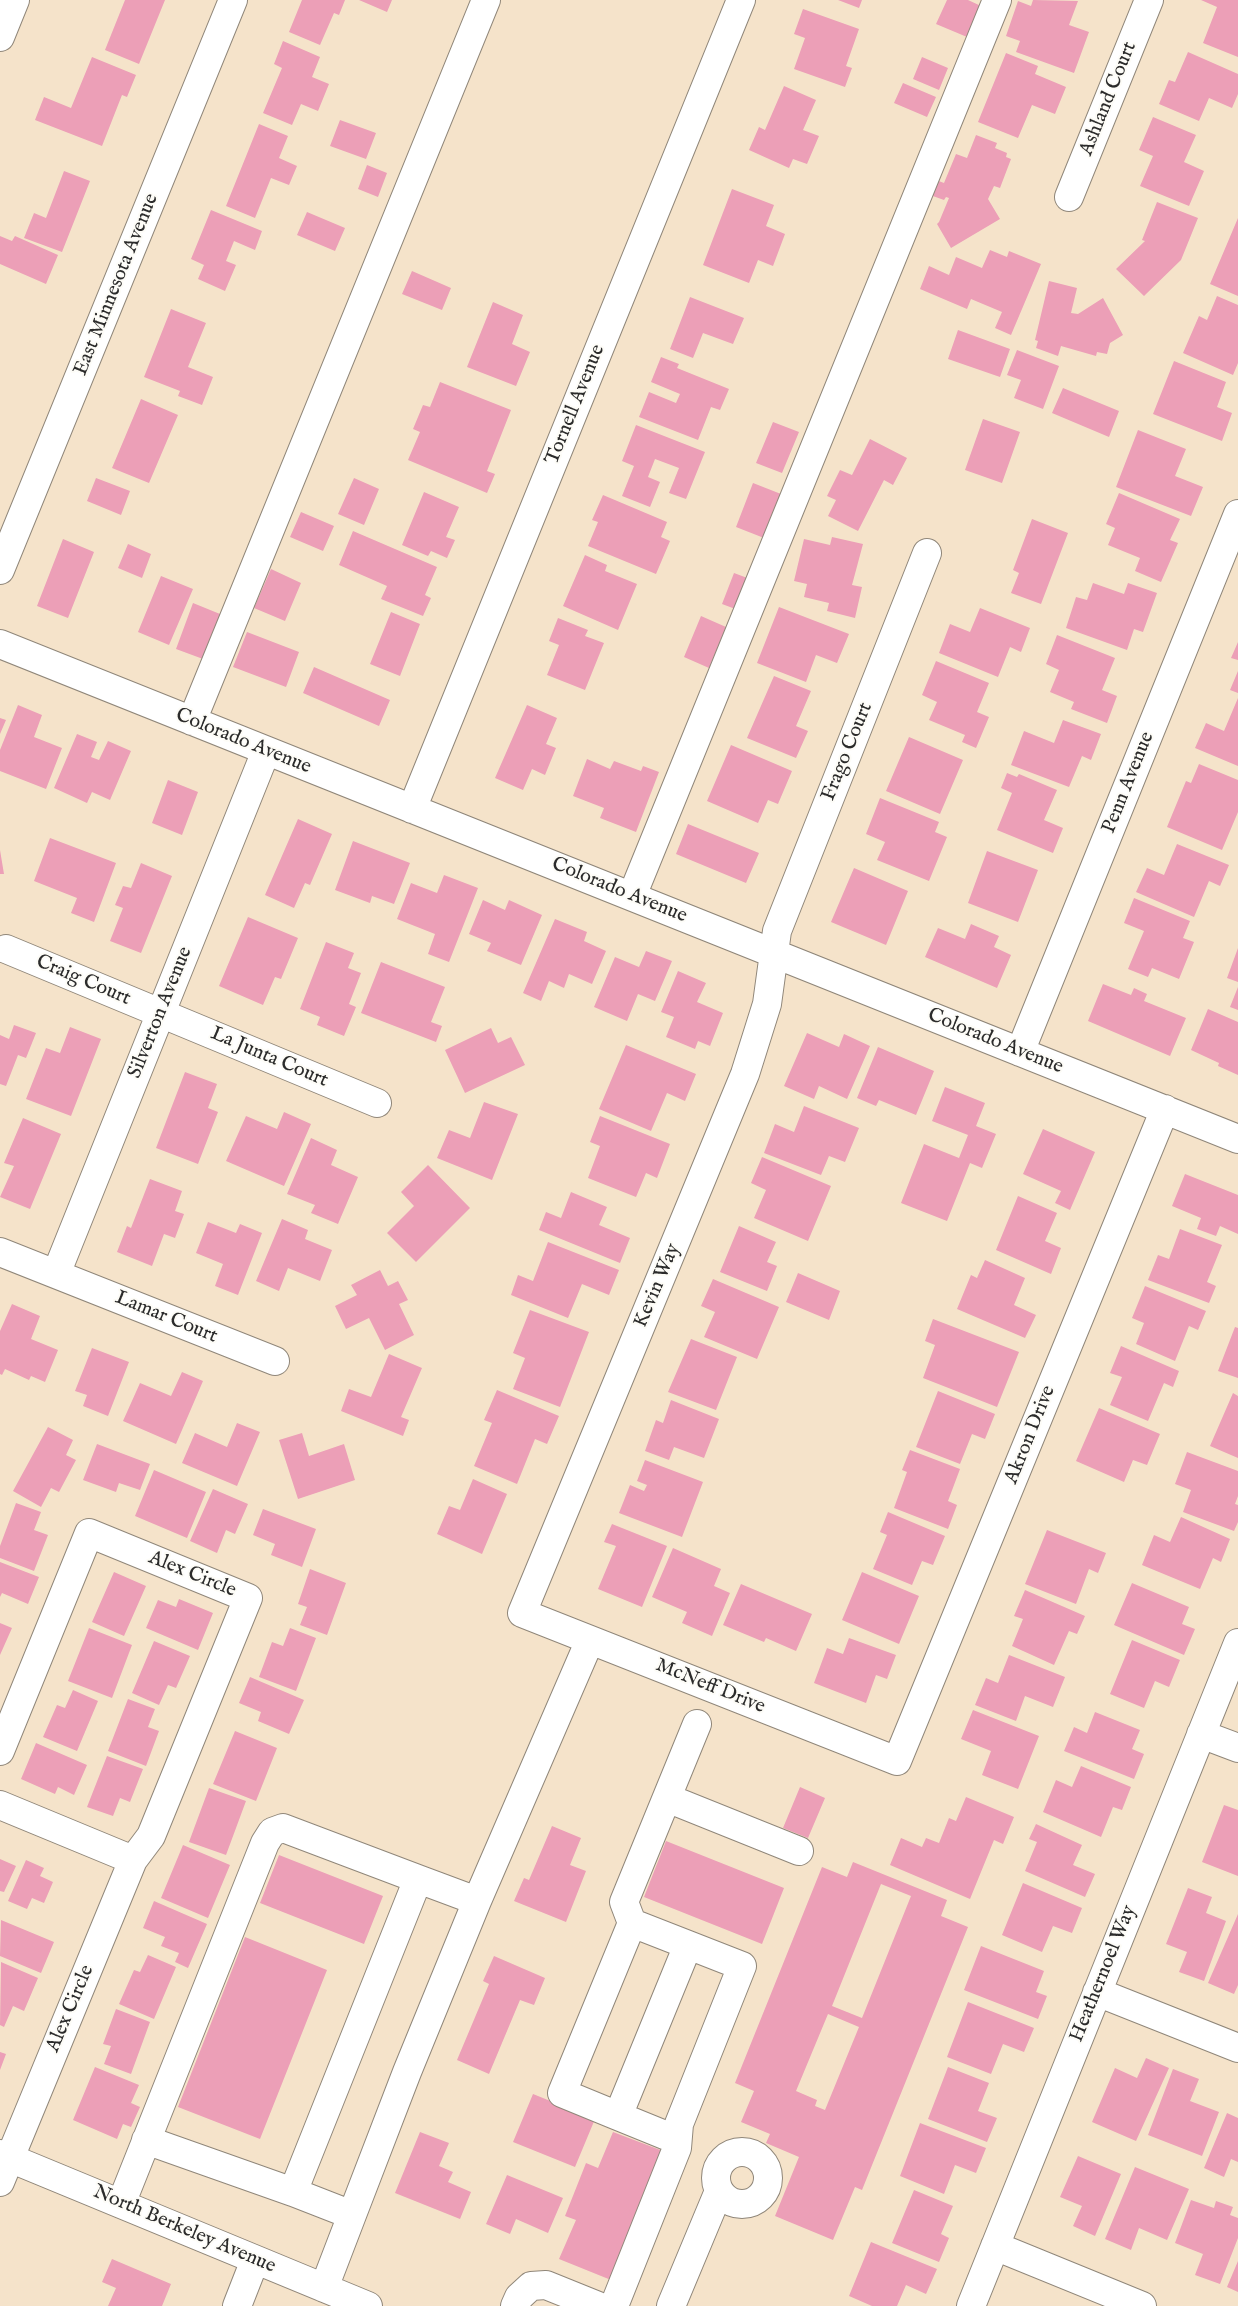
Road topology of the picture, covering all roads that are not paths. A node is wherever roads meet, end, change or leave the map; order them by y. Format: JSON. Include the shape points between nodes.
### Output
{"nodes":[{"id":1,"x":15,"y":0,"type":"edge"},
{"id":2,"x":233,"y":0,"type":"edge"},
{"id":3,"x":486,"y":0,"type":"edge"},
{"id":4,"x":740,"y":0,"type":"edge"},
{"id":5,"x":997,"y":0,"type":"edge"},
{"id":6,"x":1149,"y":0,"type":"edge"},
{"id":7,"x":0,"y":37,"type":"edge"},
{"id":8,"x":1069,"y":197,"type":"dead end"},
{"id":9,"x":1238,"y":514,"type":"edge"},
{"id":10,"x":927,"y":553,"type":"dead end"},
{"id":11,"x":0,"y":570,"type":"edge"},
{"id":12,"x":0,"y":644,"type":"edge"},
{"id":13,"x":192,"y":721,"type":"junction"},
{"id":14,"x":266,"y":751,"type":"junction"},
{"id":15,"x":412,"y":809,"type":"junction"},
{"id":16,"x":632,"y":896,"type":"junction"},
{"id":17,"x":6,"y":949,"type":"dead end"},
{"id":18,"x":773,"y":952,"type":"junction"},
{"id":19,"x":161,"y":1013,"type":"junction"},
{"id":20,"x":1020,"y":1052,"type":"junction"},
{"id":21,"x":377,"y":1104,"type":"dead end"},
{"id":22,"x":1165,"y":1109,"type":"junction"},
{"id":23,"x":1238,"y":1139,"type":"edge"},
{"id":24,"x":0,"y":1252,"type":"edge"},
{"id":25,"x":56,"y":1274,"type":"junction"},
{"id":26,"x":275,"y":1361,"type":"dead end"},
{"id":27,"x":522,"y":1613,"type":"joint"},
{"id":28,"x":590,"y":1640,"type":"junction"},
{"id":29,"x":1238,"y":1643,"type":"edge"},
{"id":30,"x":697,"y":1724,"type":"dead end"},
{"id":31,"x":1201,"y":1734,"type":"junction"},
{"id":32,"x":1238,"y":1748,"type":"edge"},
{"id":33,"x":0,"y":1751,"type":"edge"},
{"id":34,"x":897,"y":1761,"type":"joint"},
{"id":35,"x":667,"y":1798,"type":"junction"},
{"id":36,"x":0,"y":1805,"type":"edge"},
{"id":37,"x":799,"y":1852,"type":"dead end"},
{"id":38,"x":133,"y":1860,"type":"junction"},
{"id":39,"x":418,"y":1879,"type":"junction"},
{"id":40,"x":477,"y":1901,"type":"junction"},
{"id":41,"x":632,"y":1924,"type":"junction"},
{"id":42,"x":688,"y":1945,"type":"junction"},
{"id":43,"x":1097,"y":1992,"type":"junction"},
{"id":44,"x":1238,"y":2048,"type":"edge"},
{"id":45,"x":618,"y":2116,"type":"junction"},
{"id":46,"x":146,"y":2140,"type":"junction"},
{"id":47,"x":677,"y":2140,"type":"junction"},
{"id":48,"x":3,"y":2165,"type":"edge"},
{"id":49,"x":719,"y":2191,"type":"dead end"},
{"id":50,"x":293,"y":2192,"type":"junction"},
{"id":51,"x":121,"y":2204,"type":"junction"},
{"id":52,"x":352,"y":2215,"type":"junction"},
{"id":53,"x":995,"y":2246,"type":"junction"},
{"id":54,"x":256,"y":2260,"type":"junction"},
{"id":55,"x":324,"y":2288,"type":"junction"},
{"id":56,"x":237,"y":2306,"type":"edge"},
{"id":57,"x":368,"y":2306,"type":"edge"},
{"id":58,"x":515,"y":2306,"type":"edge"},
{"id":59,"x":598,"y":2306,"type":"edge"},
{"id":60,"x":614,"y":2306,"type":"edge"},
{"id":61,"x":671,"y":2306,"type":"edge"},
{"id":62,"x":971,"y":2306,"type":"edge"},
{"id":63,"x":1142,"y":2306,"type":"edge"}],
"edges":[{"from":1,"to":7,"type":"street"},
{"from":2,"to":11,"type":"street","name":"East Minnesota Avenue"},
{"from":3,"to":13,"type":"street"},
{"from":4,"to":15,"type":"street","name":"Tornell Avenue"},
{"from":5,"to":16,"type":"street"},
{"from":6,"to":8,"type":"street","name":"Ashland Court"},
{"from":9,"to":20,"type":"street","name":"Penn Avenue"},
{"from":10,"to":18,"type":"street","name":"Frago Court","via":[[777,931]]},
{"from":12,"to":13,"type":"street","name":"Colorado Avenue"},
{"from":13,"to":14,"type":"street","name":"Colorado Avenue"},
{"from":14,"to":15,"type":"street","name":"Colorado Avenue"},
{"from":14,"to":19,"type":"street","name":"Silverton Avenue"},
{"from":15,"to":16,"type":"street","name":"Colorado Avenue"},
{"from":16,"to":18,"type":"street","name":"Colorado Avenue"},
{"from":17,"to":19,"type":"street","name":"Craig Court"},
{"from":18,"to":20,"type":"street","name":"Colorado Avenue"},
{"from":18,"to":27,"type":"street","name":"Kevin Way","via":[[767,1004],[745,1074]]},
{"from":19,"to":21,"type":"street","name":"La Junta Court"},
{"from":19,"to":25,"type":"street","name":"Silverton Avenue"},
{"from":20,"to":22,"type":"street","name":"Colorado Avenue"},
{"from":22,"to":23,"type":"street","name":"Colorado Avenue"},
{"from":22,"to":34,"type":"street","name":"Akron Drive"},
{"from":24,"to":25,"type":"street","name":"Lamar Court"},
{"from":25,"to":26,"type":"street","name":"Lamar Court"},
{"from":27,"to":28,"type":"street","name":"McNeff Drive"},
{"from":28,"to":34,"type":"street","name":"McNeff Drive"},
{"from":28,"to":40,"type":"street"},
{"from":29,"to":31,"type":"street","name":"Heathernoel Way"},
{"from":30,"to":35,"type":"street"},
{"from":31,"to":32,"type":"street"},
{"from":31,"to":43,"type":"street","name":"Heathernoel Way"},
{"from":33,"to":38,"type":"street","name":"Alex Circle","via":[[89,1533],[248,1598],[151,1836]]},
{"from":35,"to":37,"type":"street"},
{"from":35,"to":41,"type":"street","via":[[624,1902]]},
{"from":36,"to":38,"type":"street"},
{"from":38,"to":48,"type":"street","name":"Alex Circle"},
{"from":39,"to":40,"type":"street"},
{"from":39,"to":46,"type":"street","via":[[283,1828],[272,1832]]},
{"from":39,"to":50,"type":"street"},
{"from":40,"to":52,"type":"street"},
{"from":41,"to":42,"type":"street"},
{"from":41,"to":45,"type":"street","via":[[562,2093]]},
{"from":42,"to":45,"type":"street"},
{"from":42,"to":47,"type":"street","via":[[742,1966],[679,2124]]},
{"from":43,"to":44,"type":"street"},
{"from":43,"to":53,"type":"street","name":"Heathernoel Way"},
{"from":45,"to":47,"type":"street"},
{"from":46,"to":50,"type":"street"},
{"from":46,"to":51,"type":"street"},
{"from":47,"to":60,"type":"street","via":[[677,2148]]},
{"from":48,"to":51,"type":"street","name":"North Berkeley Avenue"},
{"from":49,"to":61,"type":"street"},
{"from":50,"to":52,"type":"street"},
{"from":51,"to":54,"type":"street","name":"North Berkeley Avenue"},
{"from":52,"to":55,"type":"street"},
{"from":53,"to":62,"type":"street","name":"Heathernoel Way"},
{"from":53,"to":63,"type":"street"},
{"from":54,"to":55,"type":"street","name":"North Berkeley Avenue"},
{"from":54,"to":56,"type":"street"},
{"from":55,"to":57,"type":"street","name":"North Berkeley Avenue"},
{"from":58,"to":59,"type":"street","via":[[519,2297],[532,2286],[546,2284]]}]}
